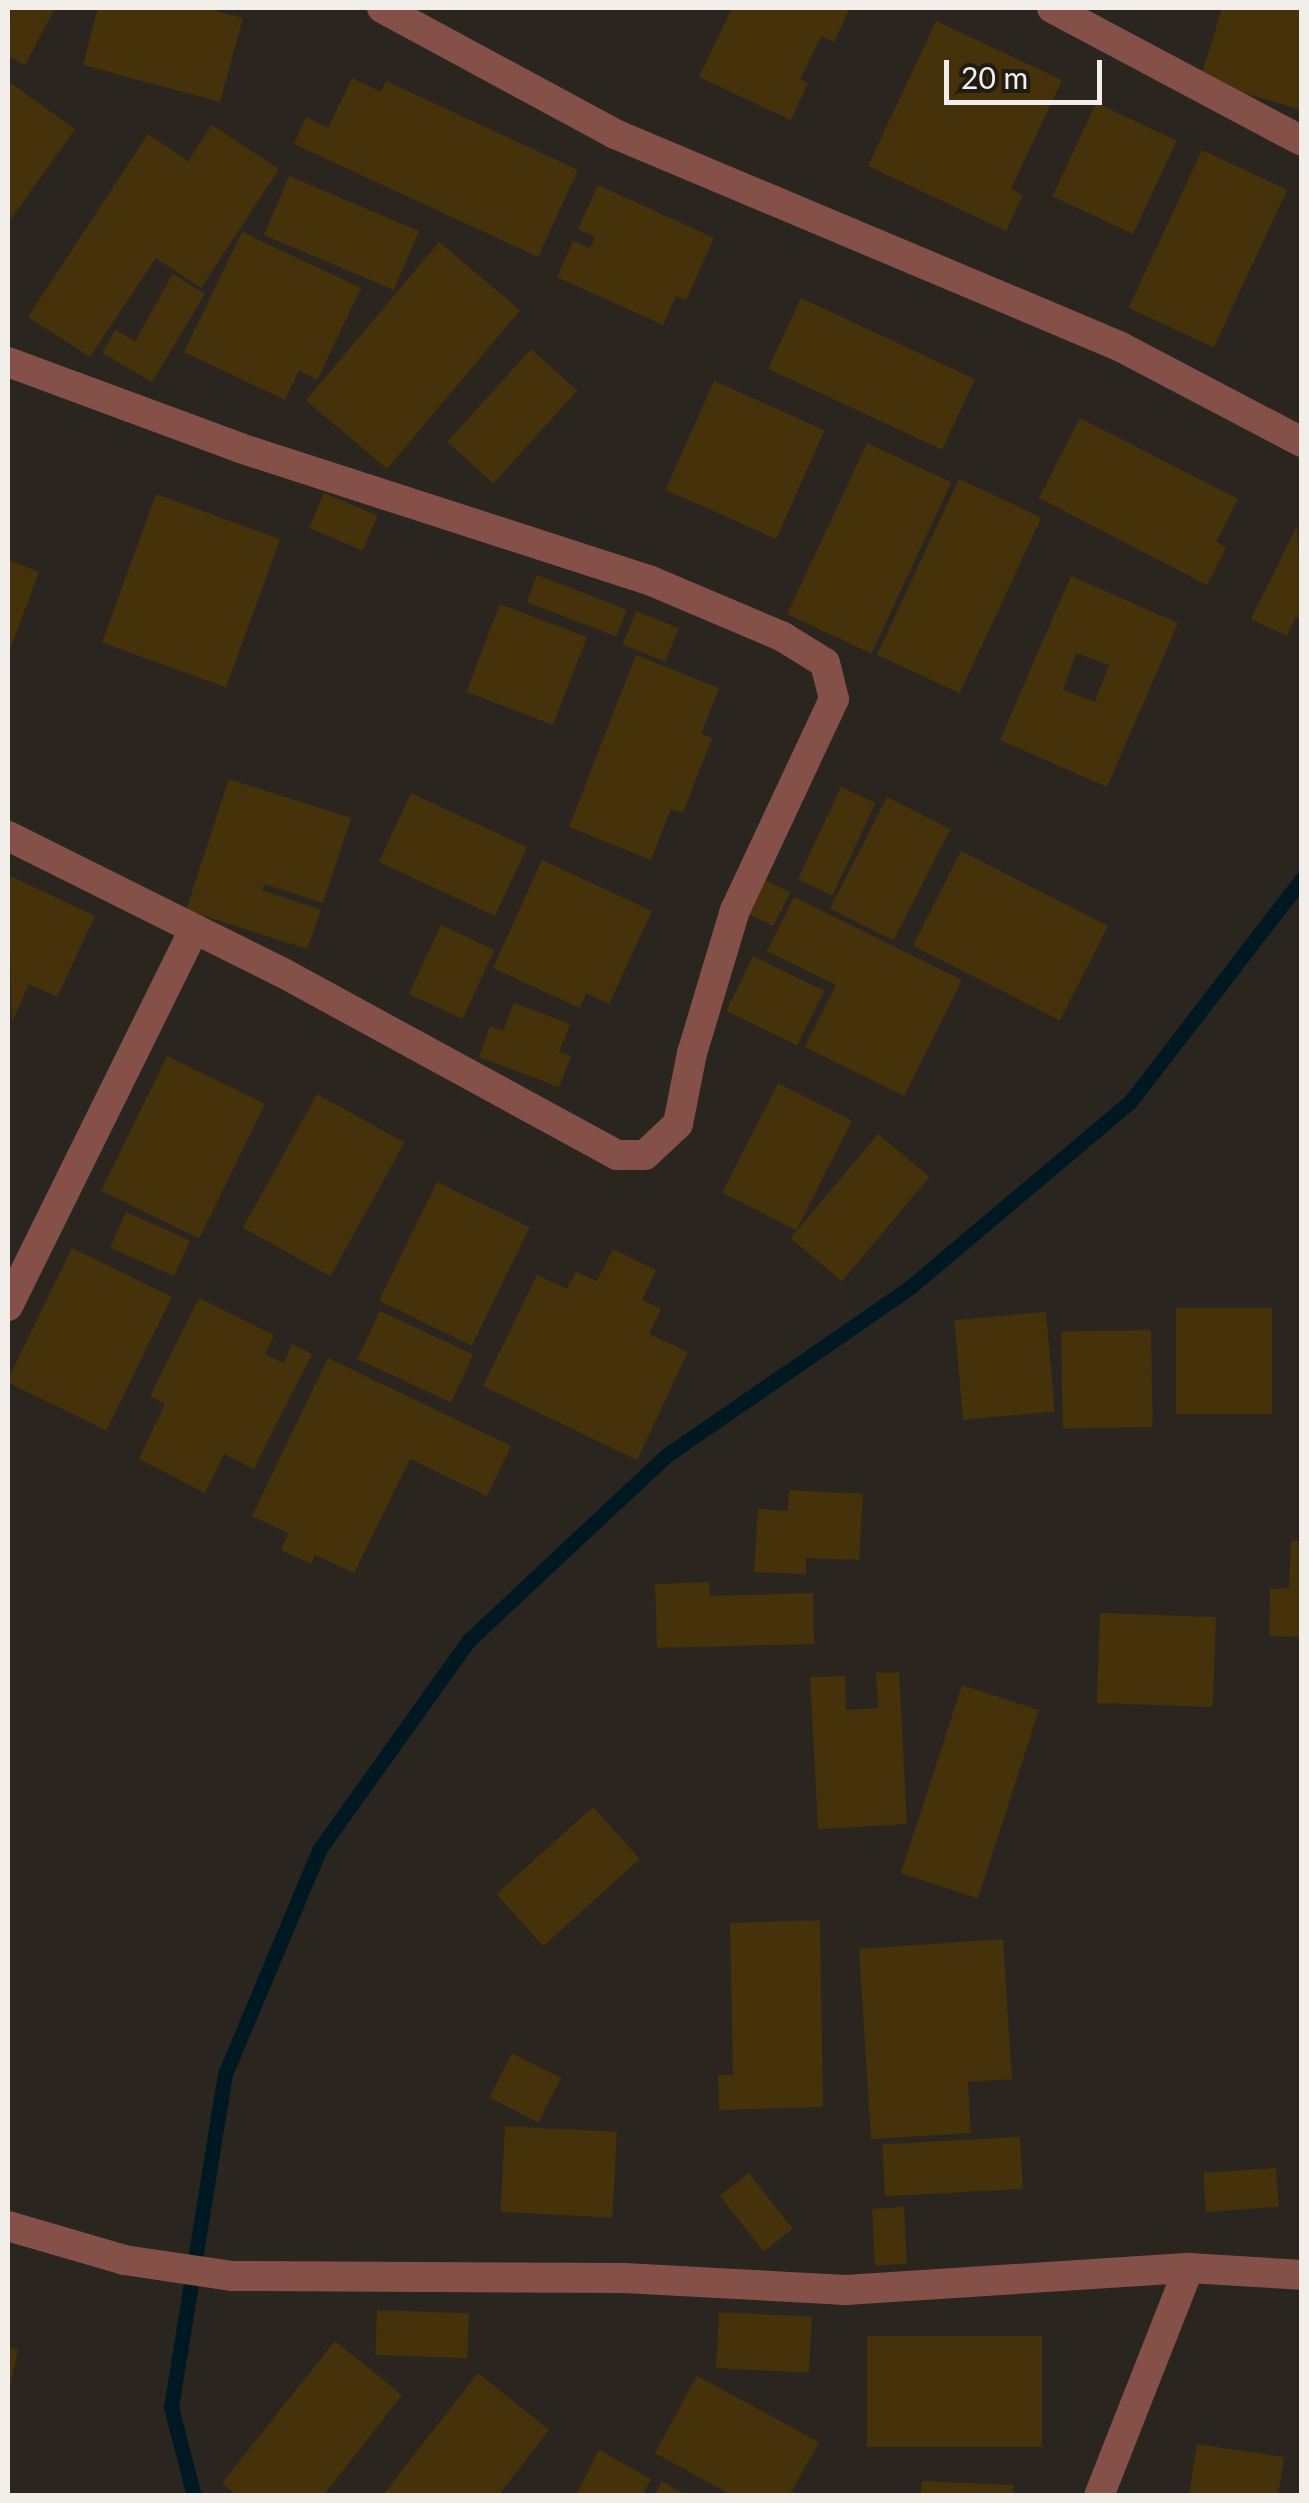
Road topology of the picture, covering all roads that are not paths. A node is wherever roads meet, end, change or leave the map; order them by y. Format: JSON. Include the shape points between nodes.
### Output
{"nodes":[{"id":1,"x":382,"y":8,"type":"edge"},
{"id":2,"x":1052,"y":8,"type":"edge"},
{"id":3,"x":1302,"y":142,"type":"edge"},
{"id":4,"x":8,"y":362,"type":"edge"},
{"id":5,"x":1302,"y":442,"type":"edge"},
{"id":6,"x":8,"y":836,"type":"edge"},
{"id":7,"x":194,"y":929,"type":"junction"},
{"id":8,"x":8,"y":1306,"type":"edge"},
{"id":9,"x":8,"y":2226,"type":"edge"},
{"id":10,"x":1189,"y":2268,"type":"junction"},
{"id":11,"x":1302,"y":2274,"type":"edge"},
{"id":12,"x":1098,"y":2496,"type":"edge"}],
"edges":[{"from":1,"to":5,"type":"street","via":[[615,134],[1120,346]]},
{"from":2,"to":3,"type":"street"},
{"from":4,"to":7,"type":"street","via":[[240,448],[649,580],[783,637],[825,663],[834,698],[735,910],[678,1124],[645,1155],[617,1155]]},
{"from":6,"to":7,"type":"street"},
{"from":7,"to":8,"type":"street"},
{"from":9,"to":10,"type":"street","via":[[124,2260],[233,2276],[624,2278],[846,2290]]},
{"from":10,"to":11,"type":"street"},
{"from":10,"to":12,"type":"street"}]}
